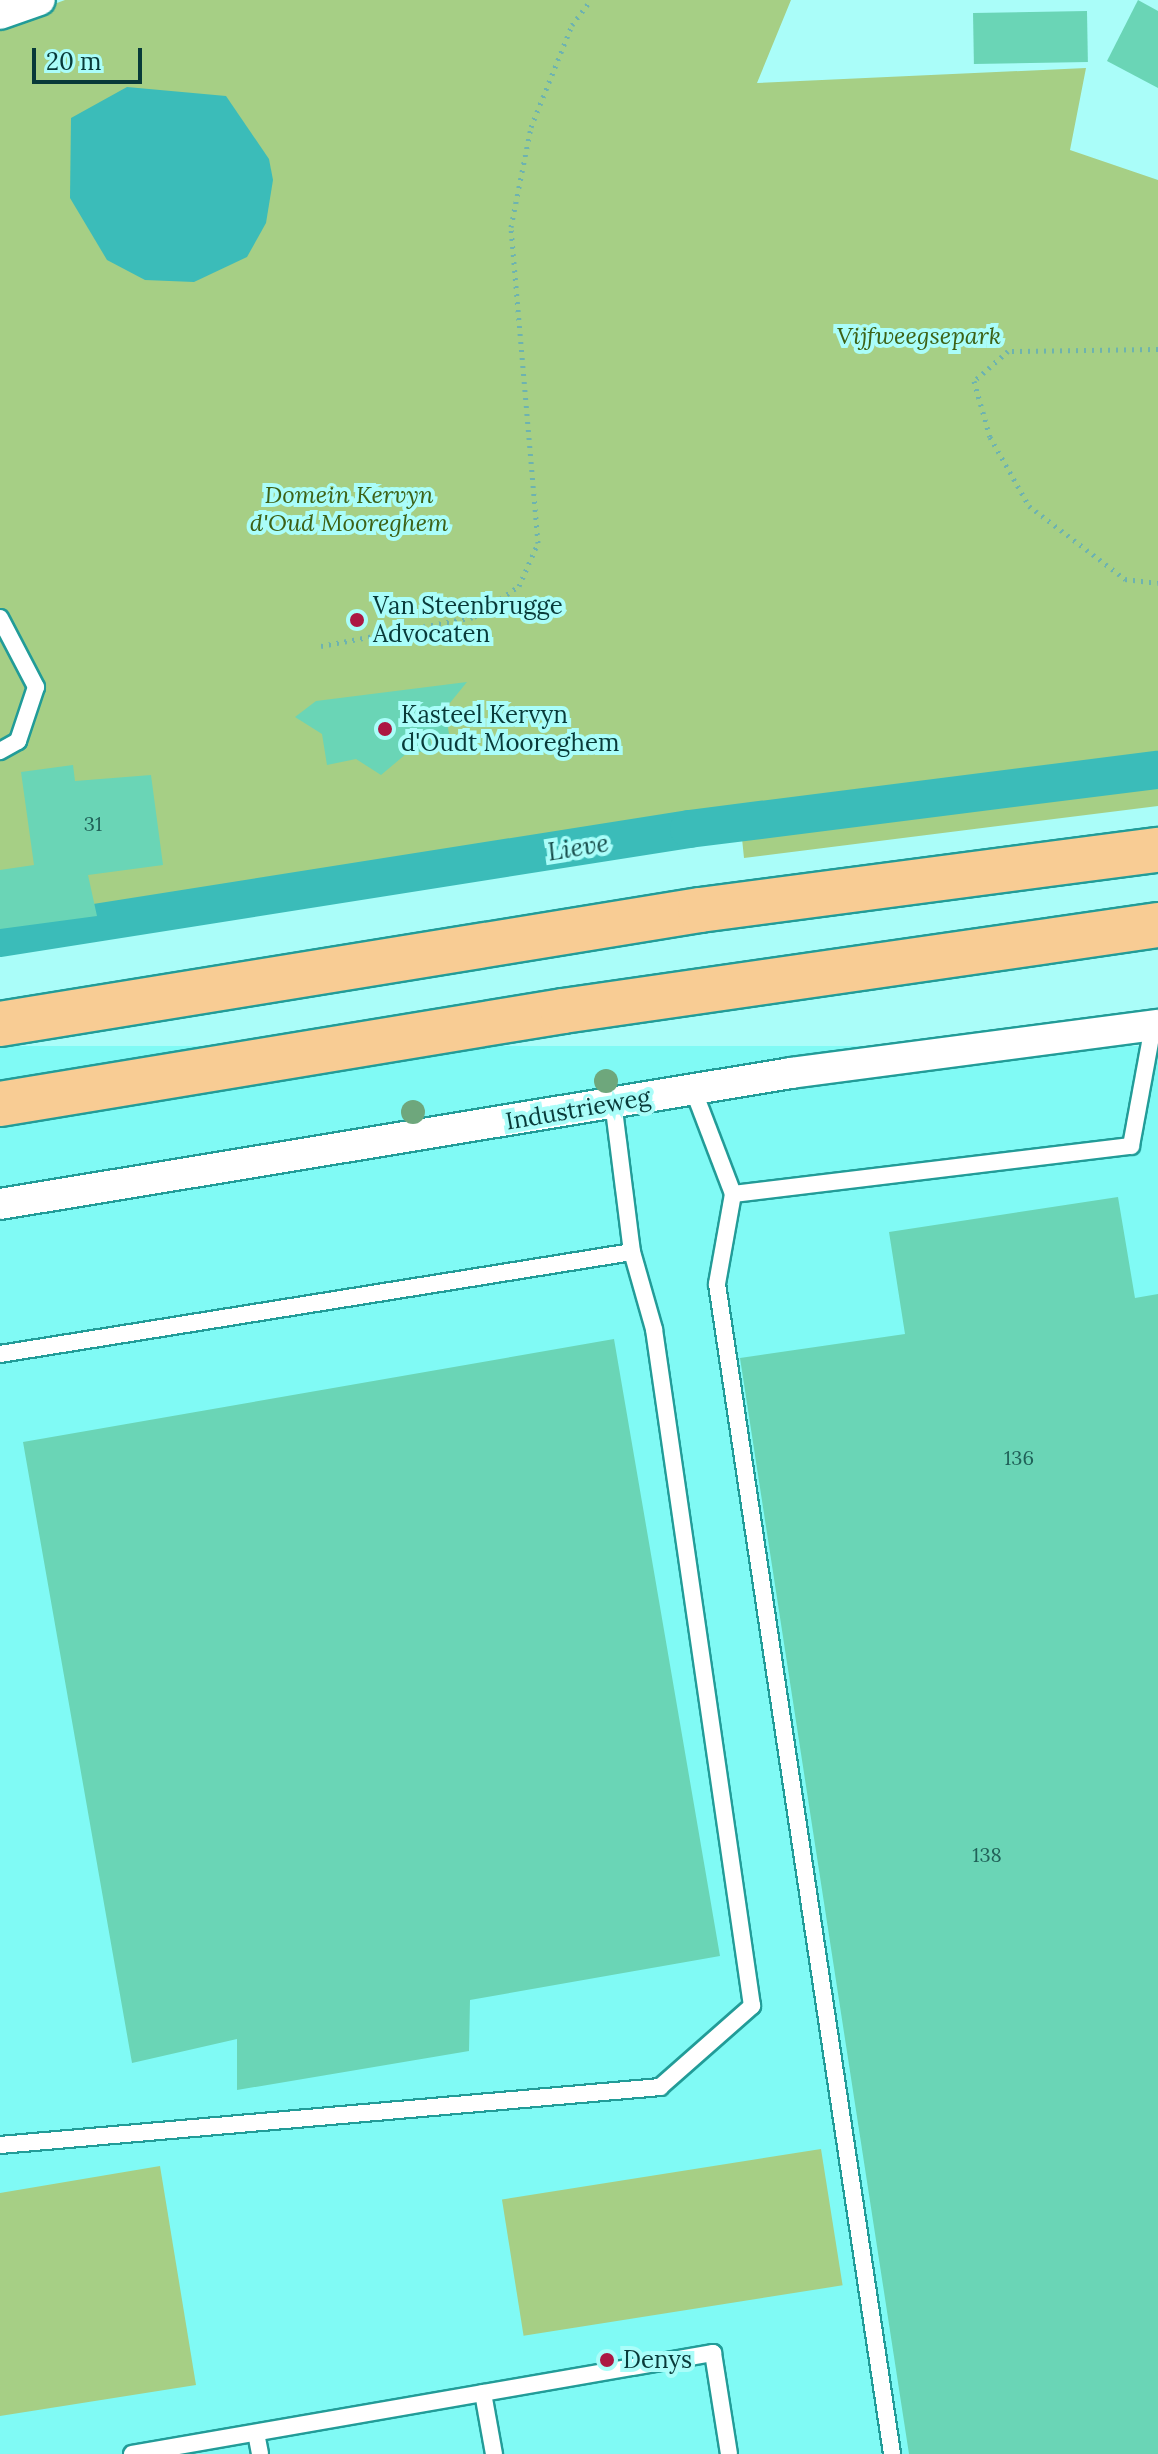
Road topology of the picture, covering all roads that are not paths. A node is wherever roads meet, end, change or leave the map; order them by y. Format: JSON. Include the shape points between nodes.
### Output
{"nodes":[{"id":1,"x":40,"y":0,"type":"edge"},
{"id":2,"x":0,"y":14,"type":"edge"},
{"id":3,"x":0,"y":618,"type":"edge"},
{"id":4,"x":0,"y":751,"type":"edge"},
{"id":5,"x":1158,"y":850,"type":"edge"},
{"id":6,"x":1158,"y":925,"type":"edge"},
{"id":7,"x":0,"y":1024,"type":"edge"},
{"id":8,"x":1156,"y":1025,"type":"edge"},
{"id":9,"x":693,"y":1089,"type":"junction"},
{"id":10,"x":613,"y":1102,"type":"junction"},
{"id":11,"x":0,"y":1104,"type":"edge"},
{"id":12,"x":733,"y":1194,"type":"junction"},
{"id":13,"x":0,"y":1204,"type":"edge"},
{"id":14,"x":632,"y":1252,"type":"junction"},
{"id":15,"x":0,"y":1354,"type":"edge"},
{"id":16,"x":0,"y":2145,"type":"edge"},
{"id":17,"x":483,"y":2393,"type":"junction"},
{"id":18,"x":256,"y":2433,"type":"junction"},
{"id":19,"x":132,"y":2454,"type":"edge"},
{"id":20,"x":260,"y":2454,"type":"edge"},
{"id":21,"x":494,"y":2454,"type":"edge"},
{"id":22,"x":729,"y":2454,"type":"edge"},
{"id":23,"x":892,"y":2454,"type":"edge"}],
"edges":[{"from":1,"to":2,"type":"street"},
{"from":3,"to":4,"type":"lane","via":[[36,687],[18,741]]},
{"from":5,"to":7,"type":"highway","via":[[700,910]]},
{"from":6,"to":11,"type":"highway","via":[[548,1013]]},
{"from":8,"to":9,"type":"street","name":"Industrieweg"},
{"from":8,"to":12,"type":"lane","via":[[1131,1146]]},
{"from":9,"to":10,"type":"street","name":"Industrieweg"},
{"from":9,"to":12,"type":"lane"},
{"from":10,"to":13,"type":"street","name":"Industrieweg"},
{"from":10,"to":14,"type":"lane"},
{"from":12,"to":23,"type":"lane","via":[[717,1284]]},
{"from":14,"to":15,"type":"lane"},
{"from":14,"to":16,"type":"lane","via":[[654,1329],[752,2006],[660,2087]]},
{"from":17,"to":18,"type":"lane"},
{"from":17,"to":21,"type":"lane"},
{"from":17,"to":22,"type":"lane","via":[[713,2353]]},
{"from":18,"to":19,"type":"lane"},
{"from":18,"to":20,"type":"lane"}]}
